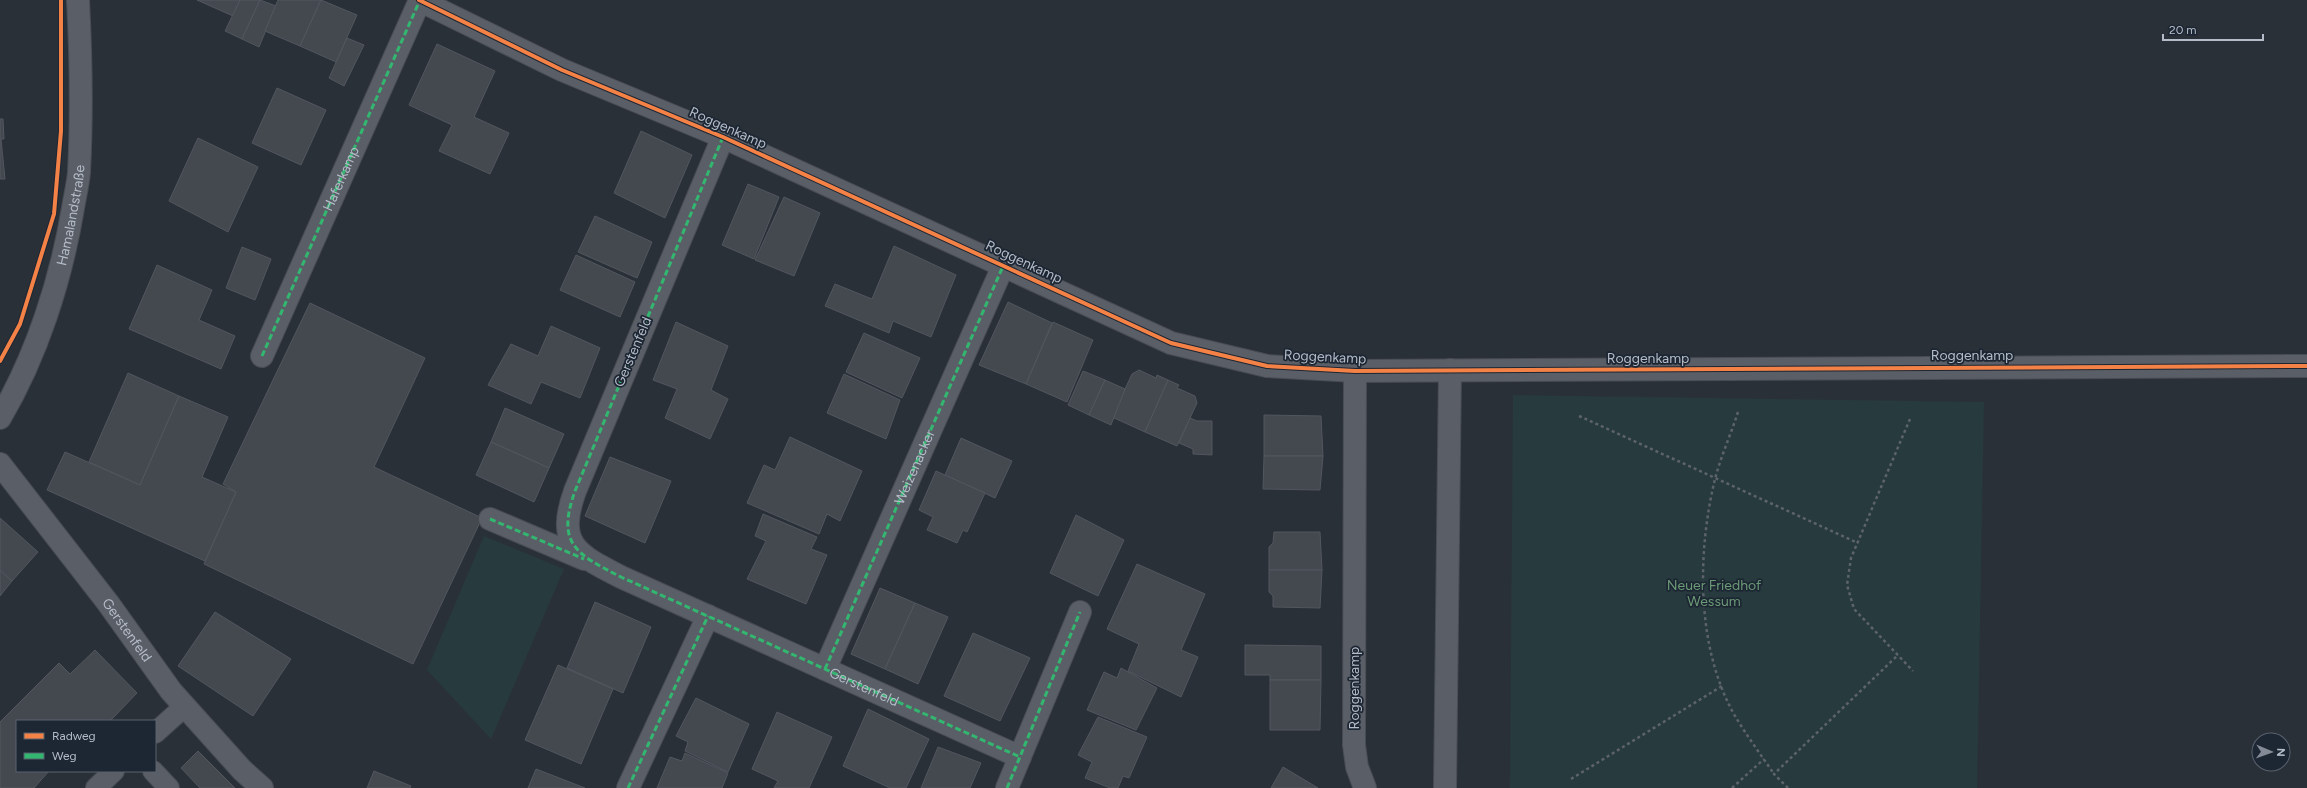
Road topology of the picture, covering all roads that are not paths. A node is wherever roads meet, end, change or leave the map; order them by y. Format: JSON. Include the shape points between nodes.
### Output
{"nodes":[{"id":1,"x":78,"y":0,"type":"edge"},
{"id":2,"x":419,"y":0,"type":"edge"},
{"id":3,"x":723,"y":137,"type":"junction"},
{"id":4,"x":1004,"y":264,"type":"junction"},
{"id":5,"x":262,"y":356,"type":"dead end"},
{"id":6,"x":2307,"y":366,"type":"edge"},
{"id":7,"x":1450,"y":370,"type":"junction"},
{"id":8,"x":1355,"y":371,"type":"junction"},
{"id":9,"x":0,"y":418,"type":"edge"},
{"id":10,"x":0,"y":464,"type":"edge"},
{"id":11,"x":490,"y":519,"type":"dead end"},
{"id":12,"x":592,"y":562,"type":"junction"},
{"id":13,"x":1080,"y":612,"type":"dead end"},
{"id":14,"x":708,"y":616,"type":"junction"},
{"id":15,"x":825,"y":669,"type":"junction"},
{"id":16,"x":185,"y":706,"type":"junction"},
{"id":17,"x":156,"y":732,"type":"edge"},
{"id":18,"x":1020,"y":757,"type":"junction"},
{"id":19,"x":113,"y":772,"type":"edge"},
{"id":20,"x":154,"y":772,"type":"edge"},
{"id":21,"x":96,"y":788,"type":"edge"},
{"id":22,"x":169,"y":788,"type":"edge"},
{"id":23,"x":262,"y":788,"type":"edge"},
{"id":24,"x":628,"y":788,"type":"edge"},
{"id":25,"x":1007,"y":788,"type":"edge"},
{"id":26,"x":1365,"y":788,"type":"edge"},
{"id":27,"x":1445,"y":788,"type":"edge"}],
"edges":[{"from":1,"to":9,"type":"street","name":"Hamalandstraße","via":[[81,72],[79,174],[69,233],[55,286],[32,351]]},
{"from":2,"to":3,"type":"street","name":"Roggenkamp","via":[[562,70]]},
{"from":2,"to":5,"type":"street","name":"Haferkamp"},
{"from":3,"to":4,"type":"street","name":"Roggenkamp"},
{"from":3,"to":12,"type":"street","name":"Gerstenfeld","via":[[568,512],[568,531],[573,547]]},
{"from":4,"to":8,"type":"street","name":"Roggenkamp","via":[[1171,343],[1267,366]]},
{"from":4,"to":15,"type":"street","name":"Weizenacker"},
{"from":6,"to":7,"type":"street","name":"Roggenkamp"},
{"from":7,"to":8,"type":"street","name":"Roggenkamp"},
{"from":7,"to":27,"type":"street"},
{"from":8,"to":26,"type":"street","name":"Roggenkamp","via":[[1354,745],[1357,767]]},
{"from":10,"to":16,"type":"street","name":"Gerstenfeld","via":[[108,603],[171,691]]},
{"from":11,"to":12,"type":"street","name":"Gerstenfeld"},
{"from":12,"to":14,"type":"street","name":"Gerstenfeld"},
{"from":13,"to":18,"type":"street"},
{"from":14,"to":15,"type":"street","name":"Gerstenfeld"},
{"from":14,"to":24,"type":"street"},
{"from":15,"to":18,"type":"street","name":"Gerstenfeld"},
{"from":16,"to":17,"type":"lane"},
{"from":16,"to":23,"type":"street","name":"Gerstenfeld"},
{"from":18,"to":25,"type":"street"},
{"from":19,"to":21,"type":"lane"},
{"from":20,"to":22,"type":"lane"}]}
